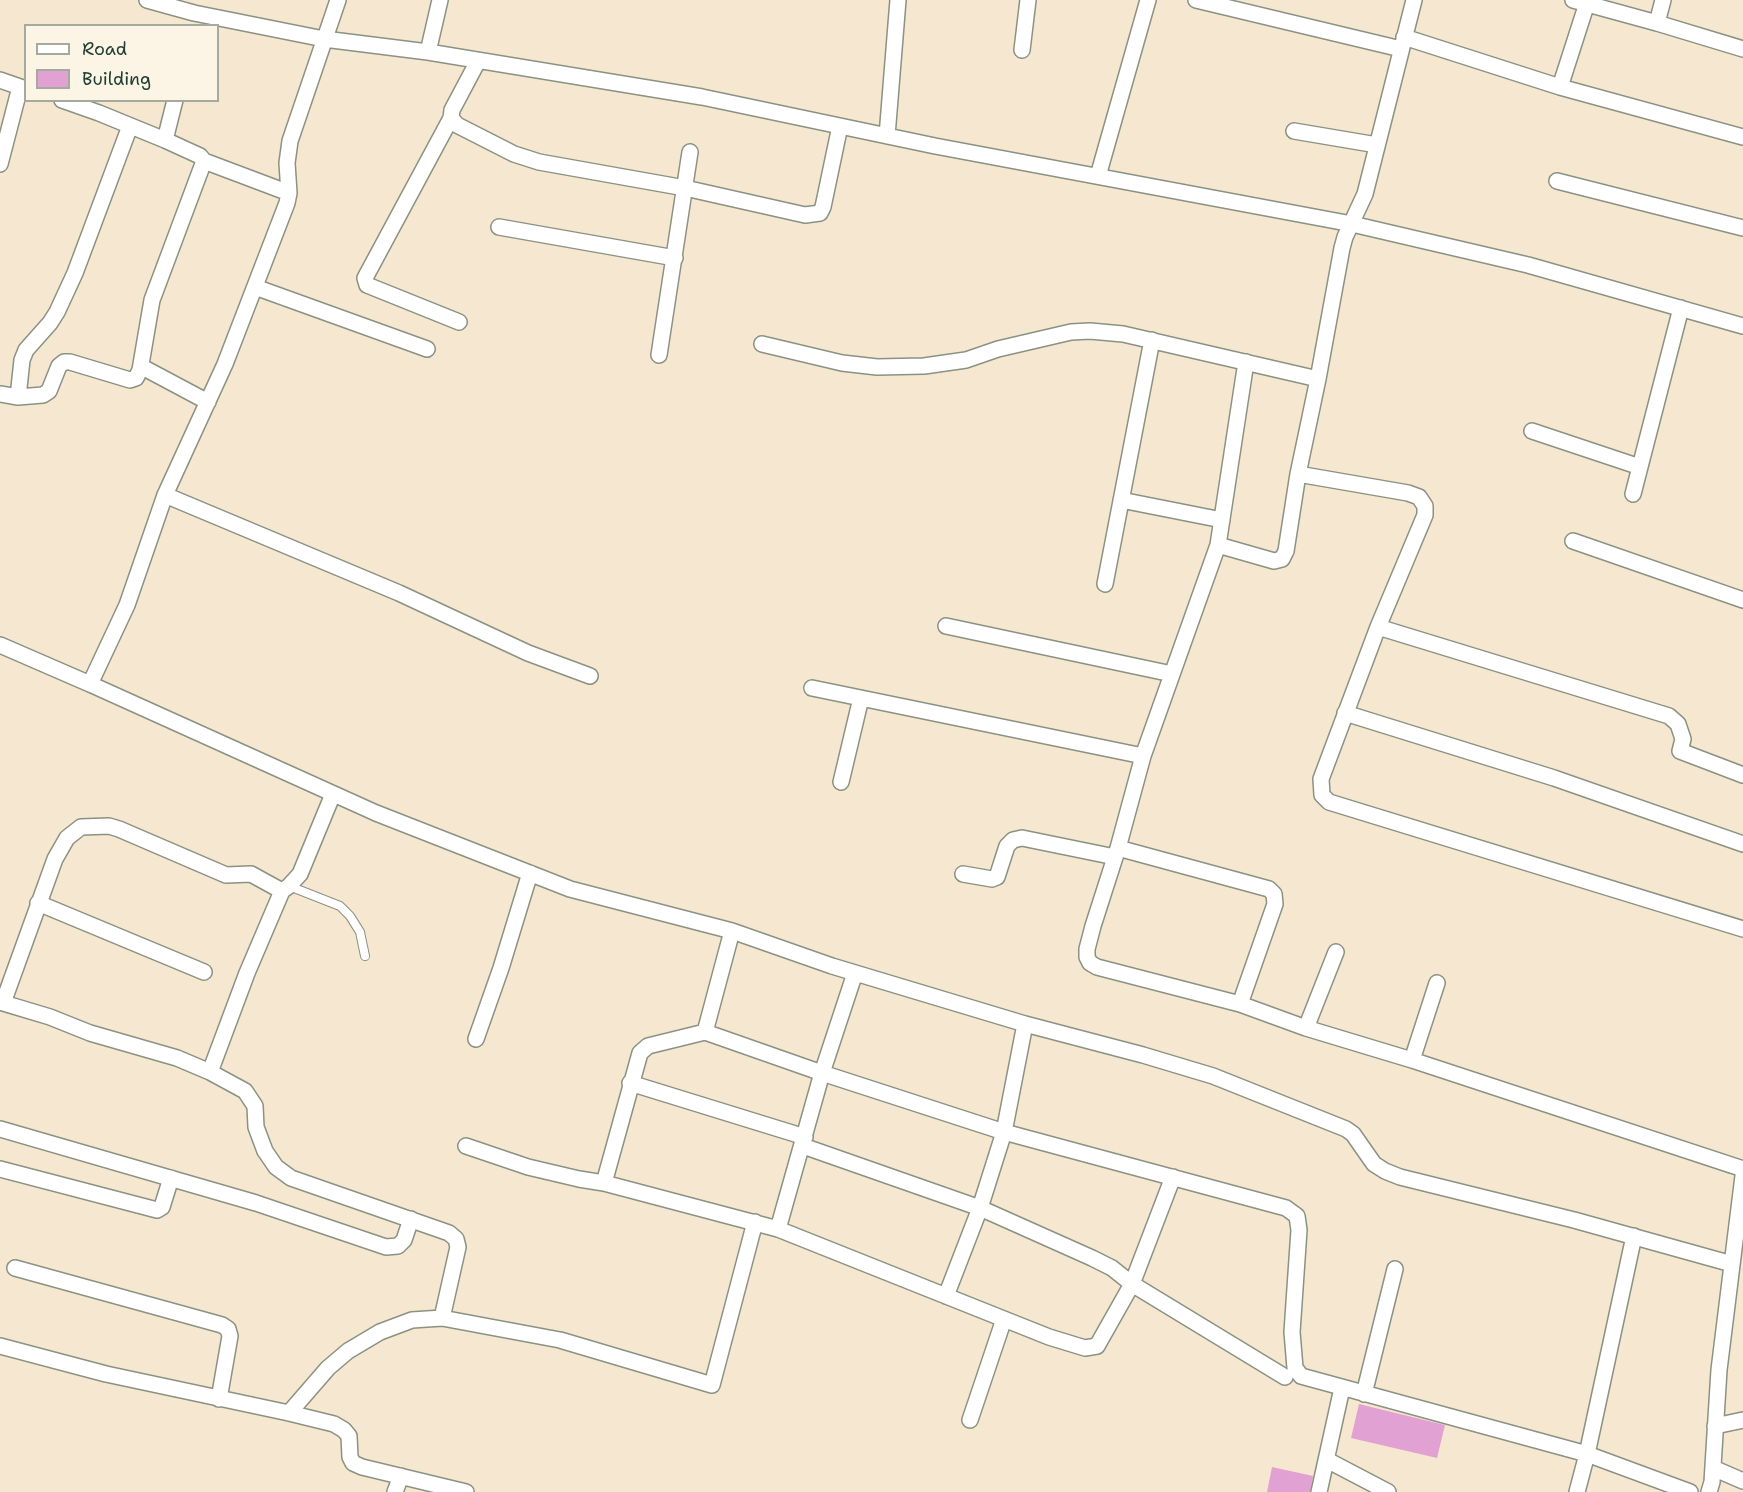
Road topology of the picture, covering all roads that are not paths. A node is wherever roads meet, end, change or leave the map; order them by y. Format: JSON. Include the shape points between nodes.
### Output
{"nodes":[{"id":1,"x":147,"y":0,"type":"edge"},
{"id":2,"x":338,"y":0,"type":"edge"},
{"id":3,"x":440,"y":0,"type":"edge"},
{"id":4,"x":898,"y":0,"type":"edge"},
{"id":5,"x":1028,"y":0,"type":"edge"},
{"id":6,"x":1148,"y":0,"type":"edge"},
{"id":7,"x":1196,"y":0,"type":"edge"},
{"id":8,"x":1414,"y":0,"type":"edge"},
{"id":9,"x":1663,"y":0,"type":"edge"},
{"id":10,"x":1582,"y":1,"type":"edge"},
{"id":11,"x":193,"y":20,"type":"edge"},
{"id":12,"x":1657,"y":23,"type":"junction"},
{"id":13,"x":324,"y":39,"type":"junction"},
{"id":14,"x":1402,"y":43,"type":"junction"},
{"id":15,"x":1743,"y":49,"type":"edge"},
{"id":16,"x":1022,"y":50,"type":"dead end"},
{"id":17,"x":429,"y":52,"type":"junction"},
{"id":18,"x":478,"y":61,"type":"junction"},
{"id":19,"x":0,"y":80,"type":"edge"},
{"id":20,"x":1560,"y":87,"type":"junction"},
{"id":21,"x":23,"y":88,"type":"edge"},
{"id":22,"x":67,"y":102,"type":"edge"},
{"id":23,"x":174,"y":102,"type":"edge"},
{"id":24,"x":451,"y":118,"type":"junction"},
{"id":25,"x":129,"y":126,"type":"junction"},
{"id":26,"x":840,"y":126,"type":"junction"},
{"id":27,"x":1294,"y":132,"type":"dead end"},
{"id":28,"x":887,"y":136,"type":"junction"},
{"id":29,"x":1743,"y":137,"type":"edge"},
{"id":30,"x":165,"y":140,"type":"junction"},
{"id":31,"x":1377,"y":146,"type":"junction"},
{"id":32,"x":690,"y":152,"type":"dead end"},
{"id":33,"x":204,"y":161,"type":"junction"},
{"id":34,"x":0,"y":164,"type":"edge"},
{"id":35,"x":1098,"y":176,"type":"junction"},
{"id":36,"x":1557,"y":181,"type":"dead end"},
{"id":37,"x":685,"y":188,"type":"junction"},
{"id":38,"x":289,"y":194,"type":"junction"},
{"id":39,"x":1352,"y":225,"type":"junction"},
{"id":40,"x":499,"y":227,"type":"dead end"},
{"id":41,"x":1743,"y":228,"type":"edge"},
{"id":42,"x":675,"y":258,"type":"junction"},
{"id":43,"x":255,"y":287,"type":"junction"},
{"id":44,"x":1681,"y":308,"type":"junction"},
{"id":45,"x":459,"y":322,"type":"dead end"},
{"id":46,"x":1743,"y":326,"type":"edge"},
{"id":47,"x":1152,"y":340,"type":"junction"},
{"id":48,"x":762,"y":344,"type":"dead end"},
{"id":49,"x":427,"y":349,"type":"dead end"},
{"id":50,"x":659,"y":355,"type":"dead end"},
{"id":51,"x":1246,"y":362,"type":"junction"},
{"id":52,"x":140,"y":370,"type":"junction"},
{"id":53,"x":1318,"y":379,"type":"junction"},
{"id":54,"x":0,"y":394,"type":"edge"},
{"id":55,"x":18,"y":397,"type":"junction"},
{"id":56,"x":208,"y":402,"type":"junction"},
{"id":57,"x":1532,"y":431,"type":"dead end"},
{"id":58,"x":1640,"y":466,"type":"junction"},
{"id":59,"x":1298,"y":474,"type":"junction"},
{"id":60,"x":1633,"y":494,"type":"dead end"},
{"id":61,"x":165,"y":495,"type":"junction"},
{"id":62,"x":1121,"y":500,"type":"junction"},
{"id":63,"x":1222,"y":520,"type":"junction"},
{"id":64,"x":1573,"y":541,"type":"dead end"},
{"id":65,"x":1218,"y":545,"type":"junction"},
{"id":66,"x":1105,"y":584,"type":"dead end"},
{"id":67,"x":1743,"y":600,"type":"edge"},
{"id":68,"x":946,"y":626,"type":"dead end"},
{"id":69,"x":1378,"y":627,"type":"junction"},
{"id":70,"x":0,"y":645,"type":"edge"},
{"id":71,"x":1173,"y":674,"type":"junction"},
{"id":72,"x":590,"y":676,"type":"dead end"},
{"id":73,"x":90,"y":684,"type":"junction"},
{"id":74,"x":812,"y":688,"type":"dead end"},
{"id":75,"x":861,"y":698,"type":"junction"},
{"id":76,"x":1345,"y":713,"type":"junction"},
{"id":77,"x":1143,"y":756,"type":"junction"},
{"id":78,"x":1743,"y":776,"type":"edge"},
{"id":79,"x":841,"y":782,"type":"dead end"},
{"id":80,"x":333,"y":794,"type":"junction"},
{"id":81,"x":1743,"y":844,"type":"edge"},
{"id":82,"x":1116,"y":853,"type":"junction"},
{"id":83,"x":530,"y":873,"type":"junction"},
{"id":84,"x":963,"y":874,"type":"dead end"},
{"id":85,"x":286,"y":889,"type":"junction"},
{"id":86,"x":38,"y":903,"type":"junction"},
{"id":87,"x":1743,"y":929,"type":"edge"},
{"id":88,"x":732,"y":932,"type":"junction"},
{"id":89,"x":1336,"y":952,"type":"dead end"},
{"id":90,"x":365,"y":956,"type":"dead end"},
{"id":91,"x":204,"y":972,"type":"dead end"},
{"id":92,"x":855,"y":973,"type":"junction"},
{"id":93,"x":1437,"y":983,"type":"dead end"},
{"id":94,"x":2,"y":1003,"type":"edge"},
{"id":95,"x":1240,"y":1004,"type":"junction"},
{"id":96,"x":1025,"y":1024,"type":"junction"},
{"id":97,"x":1306,"y":1028,"type":"junction"},
{"id":98,"x":705,"y":1032,"type":"junction"},
{"id":99,"x":476,"y":1039,"type":"dead end"},
{"id":100,"x":1412,"y":1060,"type":"junction"},
{"id":101,"x":210,"y":1072,"type":"junction"},
{"id":102,"x":822,"y":1073,"type":"junction"},
{"id":103,"x":630,"y":1083,"type":"junction"},
{"id":104,"x":0,"y":1129,"type":"edge"},
{"id":105,"x":1004,"y":1132,"type":"junction"},
{"id":106,"x":804,"y":1141,"type":"junction"},
{"id":107,"x":466,"y":1146,"type":"dead end"},
{"id":108,"x":0,"y":1169,"type":"edge"},
{"id":109,"x":1743,"y":1169,"type":"edge"},
{"id":110,"x":1173,"y":1176,"type":"junction"},
{"id":111,"x":1743,"y":1176,"type":"edge"},
{"id":112,"x":171,"y":1178,"type":"junction"},
{"id":113,"x":604,"y":1183,"type":"junction"},
{"id":114,"x":980,"y":1208,"type":"junction"},
{"id":115,"x":411,"y":1219,"type":"junction"},
{"id":116,"x":755,"y":1221,"type":"junction"},
{"id":117,"x":778,"y":1229,"type":"junction"},
{"id":118,"x":1634,"y":1236,"type":"junction"},
{"id":119,"x":1732,"y":1264,"type":"junction"},
{"id":120,"x":15,"y":1268,"type":"dead end"},
{"id":121,"x":1395,"y":1269,"type":"dead end"},
{"id":122,"x":1132,"y":1284,"type":"junction"},
{"id":123,"x":946,"y":1296,"type":"junction"},
{"id":124,"x":442,"y":1318,"type":"junction"},
{"id":125,"x":1004,"y":1319,"type":"junction"},
{"id":126,"x":0,"y":1346,"type":"edge"},
{"id":127,"x":1285,"y":1377,"type":"dead end"},
{"id":128,"x":1342,"y":1388,"type":"junction"},
{"id":129,"x":1364,"y":1394,"type":"junction"},
{"id":130,"x":219,"y":1399,"type":"junction"},
{"id":131,"x":289,"y":1413,"type":"junction"},
{"id":132,"x":970,"y":1420,"type":"dead end"},
{"id":133,"x":1743,"y":1420,"type":"edge"},
{"id":134,"x":1715,"y":1426,"type":"junction"},
{"id":135,"x":1587,"y":1454,"type":"junction"},
{"id":136,"x":1327,"y":1460,"type":"junction"},
{"id":137,"x":1713,"y":1468,"type":"junction"},
{"id":138,"x":401,"y":1476,"type":"junction"},
{"id":139,"x":1743,"y":1481,"type":"edge"},
{"id":140,"x":395,"y":1492,"type":"edge"},
{"id":141,"x":466,"y":1492,"type":"edge"},
{"id":142,"x":1319,"y":1492,"type":"edge"},
{"id":143,"x":1388,"y":1492,"type":"edge"},
{"id":144,"x":1577,"y":1492,"type":"edge"},
{"id":145,"x":1690,"y":1492,"type":"edge"},
{"id":146,"x":1709,"y":1492,"type":"edge"}],
"edges":[{"from":1,"to":11,"type":"street"},
{"from":2,"to":13,"type":"street"},
{"from":3,"to":17,"type":"street"},
{"from":4,"to":28,"type":"street"},
{"from":5,"to":16,"type":"street"},
{"from":6,"to":35,"type":"street"},
{"from":7,"to":14,"type":"street"},
{"from":8,"to":14,"type":"street"},
{"from":9,"to":12,"type":"street"},
{"from":10,"to":12,"type":"street"},
{"from":10,"to":20,"type":"street"},
{"from":11,"to":13,"type":"street"},
{"from":12,"to":15,"type":"street"},
{"from":13,"to":17,"type":"street"},
{"from":13,"to":38,"type":"street","via":[[290,141]]},
{"from":14,"to":20,"type":"street"},
{"from":14,"to":31,"type":"street"},
{"from":17,"to":18,"type":"street"},
{"from":18,"to":24,"type":"street"},
{"from":18,"to":26,"type":"street","via":[[702,98]]},
{"from":19,"to":21,"type":"street"},
{"from":20,"to":29,"type":"street"},
{"from":21,"to":34,"type":"street"},
{"from":22,"to":25,"type":"street"},
{"from":23,"to":30,"type":"street"},
{"from":24,"to":37,"type":"street","via":[[457,125],[514,154],[539,162]]},
{"from":24,"to":45,"type":"street","via":[[365,278],[368,285]]},
{"from":25,"to":30,"type":"street"},
{"from":25,"to":55,"type":"street","via":[[66,293],[50,323],[26,350]]},
{"from":26,"to":28,"type":"street"},
{"from":26,"to":37,"type":"street","via":[[820,213],[805,215]]},
{"from":27,"to":31,"type":"street"},
{"from":28,"to":35,"type":"street"},
{"from":30,"to":33,"type":"street"},
{"from":31,"to":39,"type":"street","via":[[1365,194]]},
{"from":32,"to":37,"type":"street"},
{"from":33,"to":38,"type":"street"},
{"from":33,"to":52,"type":"street","via":[[152,300]]},
{"from":35,"to":39,"type":"street"},
{"from":36,"to":41,"type":"street"},
{"from":37,"to":42,"type":"street"},
{"from":38,"to":43,"type":"street"},
{"from":39,"to":44,"type":"street","via":[[1528,265]]},
{"from":39,"to":53,"type":"street","via":[[1342,248]]},
{"from":40,"to":42,"type":"street"},
{"from":42,"to":50,"type":"street"},
{"from":43,"to":49,"type":"street"},
{"from":43,"to":56,"type":"street"},
{"from":44,"to":46,"type":"street"},
{"from":44,"to":58,"type":"street"},
{"from":47,"to":48,"type":"street","via":[[1124,334],[1071,332],[966,360],[877,367]]},
{"from":47,"to":51,"type":"street"},
{"from":47,"to":62,"type":"street"},
{"from":51,"to":53,"type":"street"},
{"from":51,"to":63,"type":"street"},
{"from":52,"to":55,"type":"street","via":[[130,380],[64,362],[49,391],[37,397]]},
{"from":52,"to":56,"type":"street","via":[[146,369]]},
{"from":53,"to":59,"type":"street"},
{"from":54,"to":55,"type":"street"},
{"from":56,"to":61,"type":"street"},
{"from":57,"to":58,"type":"street"},
{"from":58,"to":60,"type":"street"},
{"from":59,"to":65,"type":"street","via":[[1282,559],[1274,561]]},
{"from":59,"to":69,"type":"street","via":[[1408,493],[1419,497],[1425,506],[1425,515]]},
{"from":61,"to":72,"type":"street"},
{"from":61,"to":73,"type":"street","via":[[127,605]]},
{"from":62,"to":63,"type":"street"},
{"from":62,"to":66,"type":"street"},
{"from":63,"to":65,"type":"street"},
{"from":64,"to":67,"type":"street"},
{"from":65,"to":71,"type":"street"},
{"from":68,"to":71,"type":"street"},
{"from":69,"to":76,"type":"street"},
{"from":69,"to":78,"type":"street","via":[[1669,716],[1678,724],[1683,739],[1680,751]]},
{"from":70,"to":73,"type":"street"},
{"from":71,"to":77,"type":"street"},
{"from":73,"to":80,"type":"street"},
{"from":74,"to":75,"type":"street"},
{"from":75,"to":77,"type":"street"},
{"from":75,"to":79,"type":"street"},
{"from":76,"to":81,"type":"street","via":[[1554,778]]},
{"from":76,"to":87,"type":"street","via":[[1321,779],[1322,795],[1329,802]]},
{"from":77,"to":82,"type":"street"},
{"from":80,"to":83,"type":"street"},
{"from":80,"to":85,"type":"street","via":[[300,874]]},
{"from":82,"to":84,"type":"street","via":[[1022,838],[1007,846],[997,877]]},
{"from":82,"to":95,"type":"street","via":[[1087,949],[1090,963]]},
{"from":82,"to":95,"type":"street","via":[[1269,889],[1274,894],[1275,904]]},
{"from":83,"to":88,"type":"street","via":[[570,889]]},
{"from":83,"to":99,"type":"street"},
{"from":85,"to":86,"type":"street","via":[[251,874],[226,875],[119,829],[92,826],[81,827],[67,838]]},
{"from":85,"to":90,"type":"lane","via":[[340,906],[360,932]]},
{"from":85,"to":101,"type":"street","via":[[247,973]]},
{"from":86,"to":91,"type":"street"},
{"from":86,"to":94,"type":"street"},
{"from":88,"to":92,"type":"street"},
{"from":88,"to":98,"type":"street"},
{"from":89,"to":97,"type":"street"},
{"from":92,"to":96,"type":"street"},
{"from":92,"to":102,"type":"street"},
{"from":93,"to":100,"type":"street"},
{"from":94,"to":101,"type":"street"},
{"from":95,"to":97,"type":"street"},
{"from":96,"to":105,"type":"street"},
{"from":96,"to":118,"type":"street","via":[[1213,1076],[1346,1128],[1374,1164],[1400,1177]]},
{"from":97,"to":100,"type":"street"},
{"from":98,"to":102,"type":"street"},
{"from":98,"to":103,"type":"street","via":[[648,1046],[640,1053]]},
{"from":100,"to":109,"type":"street"},
{"from":101,"to":115,"type":"street","via":[[245,1091],[255,1106],[256,1127],[265,1151],[276,1167],[291,1178]]},
{"from":102,"to":105,"type":"street"},
{"from":102,"to":106,"type":"street"},
{"from":103,"to":106,"type":"street"},
{"from":103,"to":113,"type":"street"},
{"from":104,"to":112,"type":"street"},
{"from":105,"to":110,"type":"street"},
{"from":105,"to":114,"type":"street"},
{"from":106,"to":114,"type":"street"},
{"from":106,"to":117,"type":"street"},
{"from":107,"to":113,"type":"street","via":[[528,1167]]},
{"from":108,"to":112,"type":"street","via":[[158,1210]]},
{"from":110,"to":122,"type":"street"},
{"from":110,"to":128,"type":"street","via":[[1286,1208],[1297,1216],[1292,1332],[1295,1368],[1301,1376]]},
{"from":111,"to":119,"type":"street"},
{"from":112,"to":115,"type":"street","via":[[386,1247],[398,1246],[404,1240]]},
{"from":113,"to":116,"type":"street"},
{"from":114,"to":122,"type":"street","via":[[1092,1258]]},
{"from":114,"to":123,"type":"street"},
{"from":115,"to":124,"type":"street","via":[[456,1239],[458,1247]]},
{"from":116,"to":117,"type":"street"},
{"from":116,"to":124,"type":"street","via":[[712,1385],[560,1340]]},
{"from":117,"to":123,"type":"street"},
{"from":118,"to":119,"type":"street"},
{"from":118,"to":135,"type":"street"},
{"from":119,"to":134,"type":"street"},
{"from":120,"to":130,"type":"street","via":[[222,1325],[230,1336]]},
{"from":121,"to":129,"type":"street"},
{"from":122,"to":125,"type":"street","via":[[1097,1346],[1072,1346]]},
{"from":122,"to":127,"type":"street"},
{"from":123,"to":125,"type":"street"},
{"from":124,"to":131,"type":"street","via":[[412,1320],[380,1332],[348,1351]]},
{"from":125,"to":132,"type":"street"},
{"from":126,"to":130,"type":"street"},
{"from":128,"to":129,"type":"street"},
{"from":128,"to":136,"type":"street"},
{"from":129,"to":135,"type":"street"},
{"from":130,"to":131,"type":"street"},
{"from":131,"to":138,"type":"street","via":[[344,1430],[353,1463]]},
{"from":133,"to":134,"type":"street"},
{"from":134,"to":137,"type":"street"},
{"from":135,"to":144,"type":"street"},
{"from":135,"to":145,"type":"street"},
{"from":136,"to":142,"type":"street"},
{"from":136,"to":143,"type":"street"},
{"from":137,"to":139,"type":"street"},
{"from":137,"to":146,"type":"street"},
{"from":138,"to":140,"type":"street"},
{"from":138,"to":141,"type":"street"}]}
